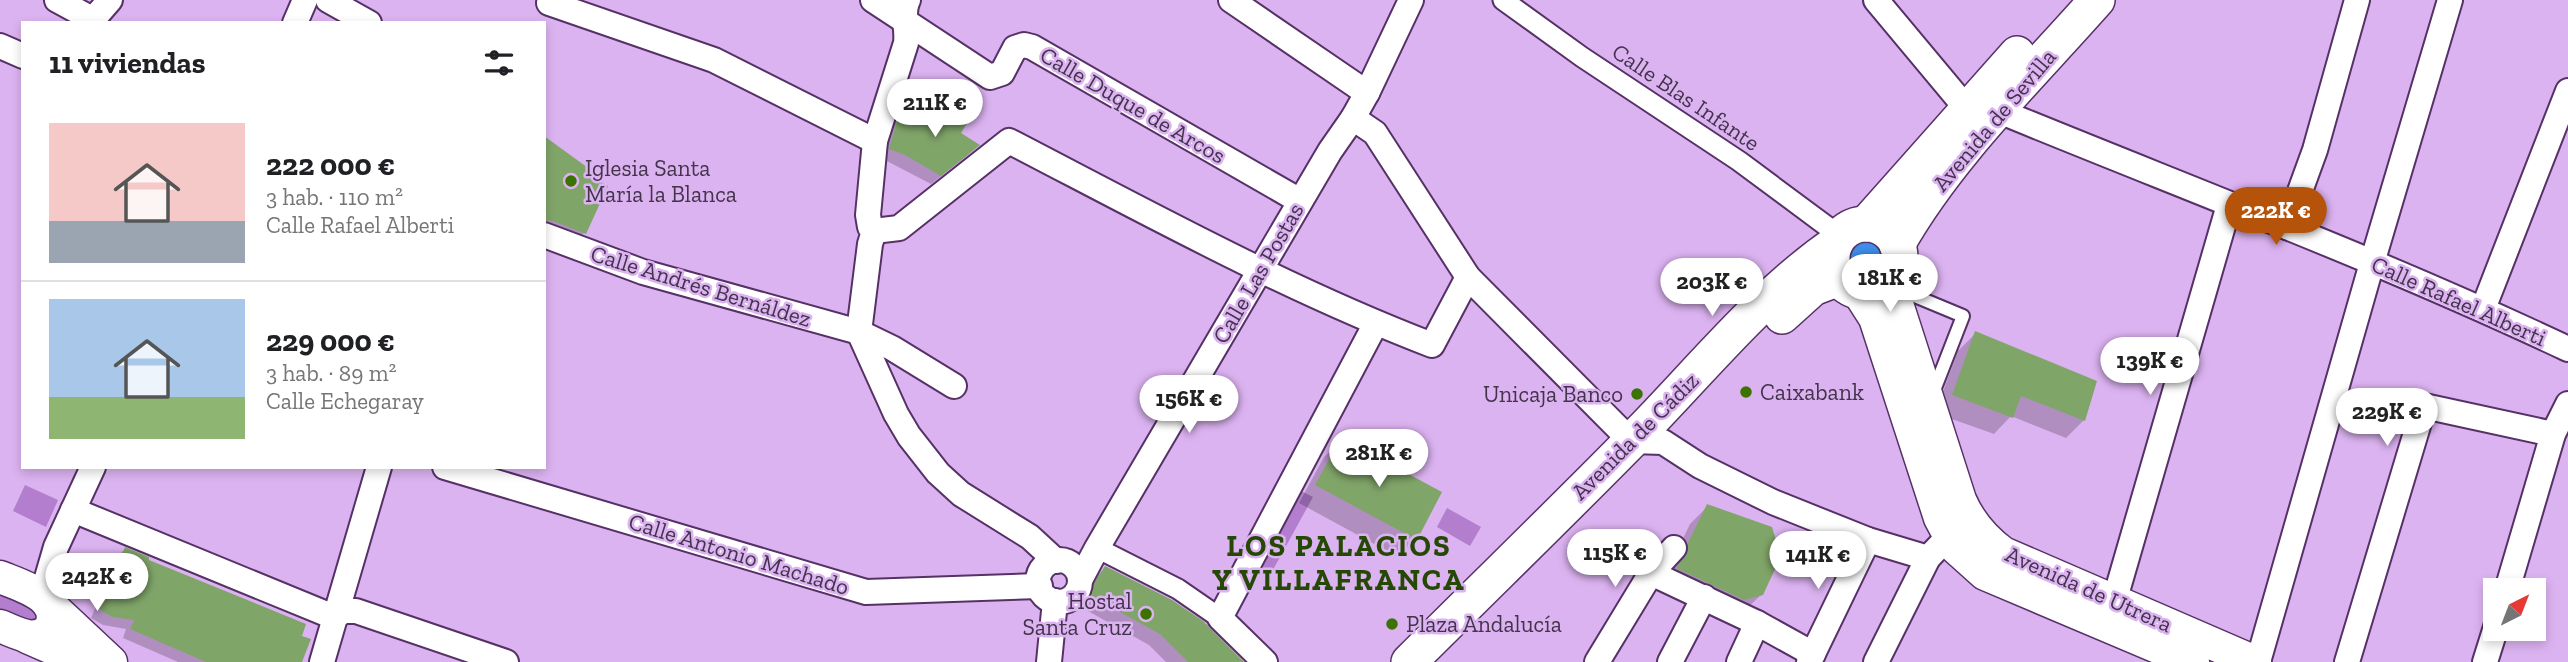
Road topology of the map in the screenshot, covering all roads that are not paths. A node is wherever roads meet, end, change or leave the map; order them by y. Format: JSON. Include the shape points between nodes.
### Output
{"nodes":[{"id":1,"x":57,"y":0,"type":"edge"},
{"id":2,"x":110,"y":0,"type":"edge"},
{"id":3,"x":305,"y":0,"type":"edge"},
{"id":4,"x":328,"y":0,"type":"edge"},
{"id":5,"x":873,"y":0,"type":"edge"},
{"id":6,"x":1231,"y":0,"type":"edge"},
{"id":7,"x":1411,"y":0,"type":"edge"},
{"id":8,"x":1503,"y":0,"type":"edge"},
{"id":9,"x":1876,"y":0,"type":"edge"},
{"id":10,"x":2067,"y":0,"type":"edge"},
{"id":11,"x":2097,"y":0,"type":"edge"},
{"id":12,"x":2357,"y":0,"type":"edge"},
{"id":13,"x":2450,"y":0,"type":"edge"},
{"id":14,"x":546,"y":9,"type":"edge"},
{"id":15,"x":907,"y":11,"type":"edge"},
{"id":16,"x":91,"y":21,"type":"edge"},
{"id":17,"x":296,"y":21,"type":"edge"},
{"id":18,"x":365,"y":21,"type":"edge"},
{"id":19,"x":0,"y":46,"type":"edge"},
{"id":20,"x":21,"y":55,"type":"edge"},
{"id":21,"x":2568,"y":91,"type":"edge"},
{"id":22,"x":1367,"y":93,"type":"junction"},
{"id":23,"x":1983,"y":110,"type":"junction"},
{"id":24,"x":1353,"y":118,"type":"junction"},
{"id":25,"x":875,"y":141,"type":"junction"},
{"id":26,"x":1300,"y":201,"type":"junction"},
{"id":27,"x":2229,"y":205,"type":"junction"},
{"id":28,"x":2287,"y":227,"type":"junction"},
{"id":29,"x":874,"y":231,"type":"junction"},
{"id":30,"x":1847,"y":235,"type":"junction"},
{"id":31,"x":546,"y":236,"type":"edge"},
{"id":32,"x":2372,"y":263,"type":"junction"},
{"id":33,"x":1261,"y":269,"type":"junction"},
{"id":34,"x":1876,"y":274,"type":"junction"},
{"id":35,"x":1468,"y":277,"type":"junction"},
{"id":36,"x":2483,"y":309,"type":"junction"},
{"id":37,"x":1376,"y":323,"type":"junction"},
{"id":38,"x":859,"y":332,"type":"junction"},
{"id":39,"x":2568,"y":349,"type":"edge"},
{"id":40,"x":954,"y":386,"type":"dead end"},
{"id":41,"x":1929,"y":403,"type":"junction"},
{"id":42,"x":2568,"y":404,"type":"edge"},
{"id":43,"x":2553,"y":434,"type":"junction"},
{"id":44,"x":1647,"y":442,"type":"junction"},
{"id":45,"x":92,"y":469,"type":"edge"},
{"id":46,"x":378,"y":469,"type":"edge"},
{"id":47,"x":451,"y":469,"type":"edge"},
{"id":48,"x":73,"y":510,"type":"junction"},
{"id":49,"x":1868,"y":540,"type":"junction"},
{"id":50,"x":1938,"y":547,"type":"junction"},
{"id":51,"x":1097,"y":548,"type":"junction"},
{"id":52,"x":1674,"y":548,"type":"dead end"},
{"id":53,"x":1056,"y":561,"type":"junction"},
{"id":54,"x":1651,"y":573,"type":"junction"},
{"id":55,"x":0,"y":577,"type":"edge"},
{"id":56,"x":2511,"y":578,"type":"edge"},
{"id":57,"x":1080,"y":580,"type":"junction"},
{"id":58,"x":1047,"y":594,"type":"junction"},
{"id":59,"x":1704,"y":597,"type":"junction"},
{"id":60,"x":45,"y":599,"type":"junction"},
{"id":61,"x":2114,"y":602,"type":"junction"},
{"id":62,"x":334,"y":617,"type":"junction"},
{"id":63,"x":1220,"y":618,"type":"junction"},
{"id":64,"x":1757,"y":623,"type":"junction"},
{"id":65,"x":14,"y":631,"type":"edge"},
{"id":66,"x":2492,"y":641,"type":"edge"},
{"id":67,"x":1811,"y":658,"type":"edge"},
{"id":68,"x":83,"y":662,"type":"edge"},
{"id":69,"x":111,"y":662,"type":"edge"},
{"id":70,"x":322,"y":662,"type":"edge"},
{"id":71,"x":506,"y":662,"type":"edge"},
{"id":72,"x":1049,"y":662,"type":"edge"},
{"id":73,"x":1265,"y":662,"type":"edge"},
{"id":74,"x":1409,"y":662,"type":"edge"},
{"id":75,"x":1440,"y":662,"type":"edge"},
{"id":76,"x":1597,"y":662,"type":"edge"},
{"id":77,"x":1670,"y":662,"type":"edge"},
{"id":78,"x":1740,"y":662,"type":"edge"},
{"id":79,"x":1876,"y":662,"type":"edge"},
{"id":80,"x":2193,"y":662,"type":"edge"},
{"id":81,"x":2256,"y":662,"type":"edge"},
{"id":82,"x":2347,"y":662,"type":"edge"},
{"id":83,"x":2485,"y":662,"type":"edge"}],
"edges":[{"from":1,"to":16,"type":"street"},
{"from":2,"to":16,"type":"street"},
{"from":3,"to":17,"type":"street"},
{"from":4,"to":18,"type":"street"},
{"from":5,"to":15,"type":"street"},
{"from":6,"to":22,"type":"street"},
{"from":7,"to":22,"type":"street","name":"Calle Las Postas"},
{"from":8,"to":30,"type":"street","name":"Calle Blas Infante"},
{"from":9,"to":23,"type":"street"},
{"from":10,"to":23,"type":"main road","name":"Avenida de Sevilla"},
{"from":11,"to":23,"type":"main road","name":"Avenida de Sevilla"},
{"from":12,"to":28,"type":"street","via":[[2315,149]]},
{"from":13,"to":32,"type":"street"},
{"from":14,"to":25,"type":"street","via":[[714,60]]},
{"from":15,"to":25,"type":"street","via":[[906,43]]},
{"from":15,"to":26,"type":"street","name":"Calle Duque de Arcos","via":[[990,78],[1002,73],[1015,48],[1032,47]]},
{"from":19,"to":20,"type":"street"},
{"from":21,"to":36,"type":"street"},
{"from":22,"to":24,"type":"street","name":"Calle Las Postas"},
{"from":23,"to":27,"type":"street","name":"Calle Rafael Alberti"},
{"from":23,"to":30,"type":"main road","name":"Avenida de Sevilla"},
{"from":23,"to":34,"type":"main road","name":"Avenida de Sevilla"},
{"from":24,"to":26,"type":"street","name":"Calle Las Postas"},
{"from":24,"to":35,"type":"street","via":[[1375,133]]},
{"from":25,"to":29,"type":"street","via":[[868,215]]},
{"from":26,"to":33,"type":"street","name":"Calle Las Postas"},
{"from":27,"to":28,"type":"street","name":"Calle Rafael Alberti"},
{"from":27,"to":61,"type":"street"},
{"from":28,"to":32,"type":"street","name":"Calle Rafael Alberti"},
{"from":29,"to":33,"type":"street","via":[[899,228],[1009,141]]},
{"from":29,"to":38,"type":"street"},
{"from":30,"to":34,"type":"main road","via":[[1832,261]]},
{"from":30,"to":34,"type":"main road","via":[[1885,229]]},
{"from":30,"to":44,"type":"main road","name":"Avenida de Cádiz","via":[[1806,263],[1765,303]]},
{"from":31,"to":38,"type":"street","name":"Calle Andrés Bernáldez","via":[[643,272]]},
{"from":32,"to":36,"type":"street","name":"Calle Rafael Alberti"},
{"from":32,"to":81,"type":"street"},
{"from":33,"to":37,"type":"street"},
{"from":33,"to":51,"type":"street","name":"Calle Las Postas"},
{"from":34,"to":41,"type":"street","name":"Avenida de Utrera"},
{"from":34,"to":41,"type":"lane","via":[[1910,295],[1963,316]]},
{"from":34,"to":44,"type":"main road","name":"Avenida de Cádiz","via":[[1813,288]]},
{"from":34,"to":50,"type":"street","name":"Avenida de Utrera","via":[[1875,318],[1940,518]]},
{"from":35,"to":37,"type":"street","via":[[1432,345]]},
{"from":35,"to":44,"type":"street"},
{"from":36,"to":39,"type":"street","name":"Calle Rafael Alberti"},
{"from":37,"to":63,"type":"street"},
{"from":38,"to":40,"type":"street","name":"Calle Andrés Bernáldez"},
{"from":38,"to":53,"type":"street","via":[[896,414],[938,473],[961,494],[1030,537]]},
{"from":41,"to":61,"type":"street","name":"Avenida de Utrera","via":[[1965,512],[1986,538],[2003,552]]},
{"from":42,"to":43,"type":"street"},
{"from":43,"to":56,"type":"street"},
{"from":43,"to":82,"type":"street","via":[[2424,406]]},
{"from":44,"to":49,"type":"street","via":[[1773,502]]},
{"from":44,"to":74,"type":"main road","name":"Avenida de Cádiz"},
{"from":44,"to":75,"type":"main road","name":"Avenida de Cádiz"},
{"from":45,"to":48,"type":"street"},
{"from":46,"to":62,"type":"street"},
{"from":47,"to":58,"type":"street","name":"Calle Antonio Machado","via":[[866,592]]},
{"from":48,"to":60,"type":"street","via":[[56,547]]},
{"from":48,"to":62,"type":"street"},
{"from":49,"to":50,"type":"street"},
{"from":49,"to":67,"type":"street"},
{"from":50,"to":79,"type":"street"},
{"from":50,"to":80,"type":"street","name":"Avenida de Utrera","via":[[1960,553],[1985,574]]},
{"from":51,"to":57,"type":"street","name":"Calle Las Postas"},
{"from":51,"to":63,"type":"street","via":[[1178,589]]},
{"from":52,"to":54,"type":"street"},
{"from":53,"to":57,"type":"street","via":[[1073,565]]},
{"from":53,"to":58,"type":"street","via":[[1042,569],[1039,578]]},
{"from":54,"to":59,"type":"street"},
{"from":54,"to":76,"type":"street"},
{"from":55,"to":60,"type":"street"},
{"from":57,"to":58,"type":"street","via":[[1072,598],[1064,601]]},
{"from":58,"to":72,"type":"street"},
{"from":59,"to":64,"type":"street"},
{"from":59,"to":77,"type":"street"},
{"from":60,"to":65,"type":"street","via":[[53,615],[52,627],[42,636]]},
{"from":60,"to":69,"type":"street"},
{"from":61,"to":81,"type":"street","name":"Avenida de Utrera"},
{"from":62,"to":70,"type":"street"},
{"from":62,"to":71,"type":"street","via":[[356,611]]},
{"from":63,"to":73,"type":"street"},
{"from":64,"to":67,"type":"street"},
{"from":64,"to":78,"type":"street"},
{"from":65,"to":68,"type":"street"},
{"from":66,"to":83,"type":"street"}]}
